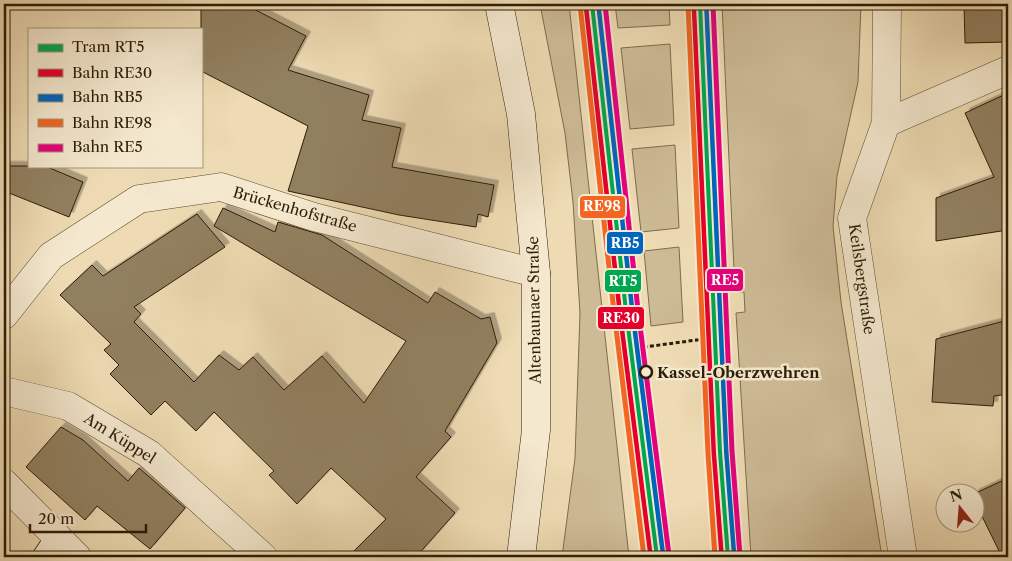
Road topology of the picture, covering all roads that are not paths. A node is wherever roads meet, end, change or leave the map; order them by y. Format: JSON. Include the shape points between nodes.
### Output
{"nodes":[{"id":1,"x":499,"y":4,"type":"edge"},
{"id":2,"x":887,"y":4,"type":"edge"},
{"id":3,"x":1008,"y":70,"type":"edge"},
{"id":4,"x":886,"y":123,"type":"junction"},
{"id":5,"x":536,"y":273,"type":"junction"},
{"id":6,"x":4,"y":315,"type":"edge"},
{"id":7,"x":4,"y":391,"type":"edge"},
{"id":8,"x":4,"y":483,"type":"edge"},
{"id":9,"x":50,"y":547,"type":"edge"},
{"id":10,"x":77,"y":557,"type":"edge"},
{"id":11,"x":264,"y":557,"type":"edge"},
{"id":12,"x":521,"y":557,"type":"edge"},
{"id":13,"x":903,"y":557,"type":"edge"}],
"edges":[{"from":1,"to":5,"type":"street","name":"Altenbaunaer Straße","via":[[522,114]]},
{"from":2,"to":4,"type":"street","name":"Keilsbergstraße"},
{"from":3,"to":4,"type":"street"},
{"from":4,"to":13,"type":"street","name":"Keilsbergstraße","via":[[852,218]]},
{"from":5,"to":6,"type":"street","name":"Brückenhofstraße","via":[[314,216],[221,187],[139,199],[51,256]]},
{"from":5,"to":12,"type":"street","name":"Altenbaunaer Straße","via":[[536,430]]},
{"from":7,"to":11,"type":"street","name":"Am Küppel","via":[[68,406],[149,454]]},
{"from":8,"to":9,"type":"street"},
{"from":9,"to":10,"type":"street"}]}
